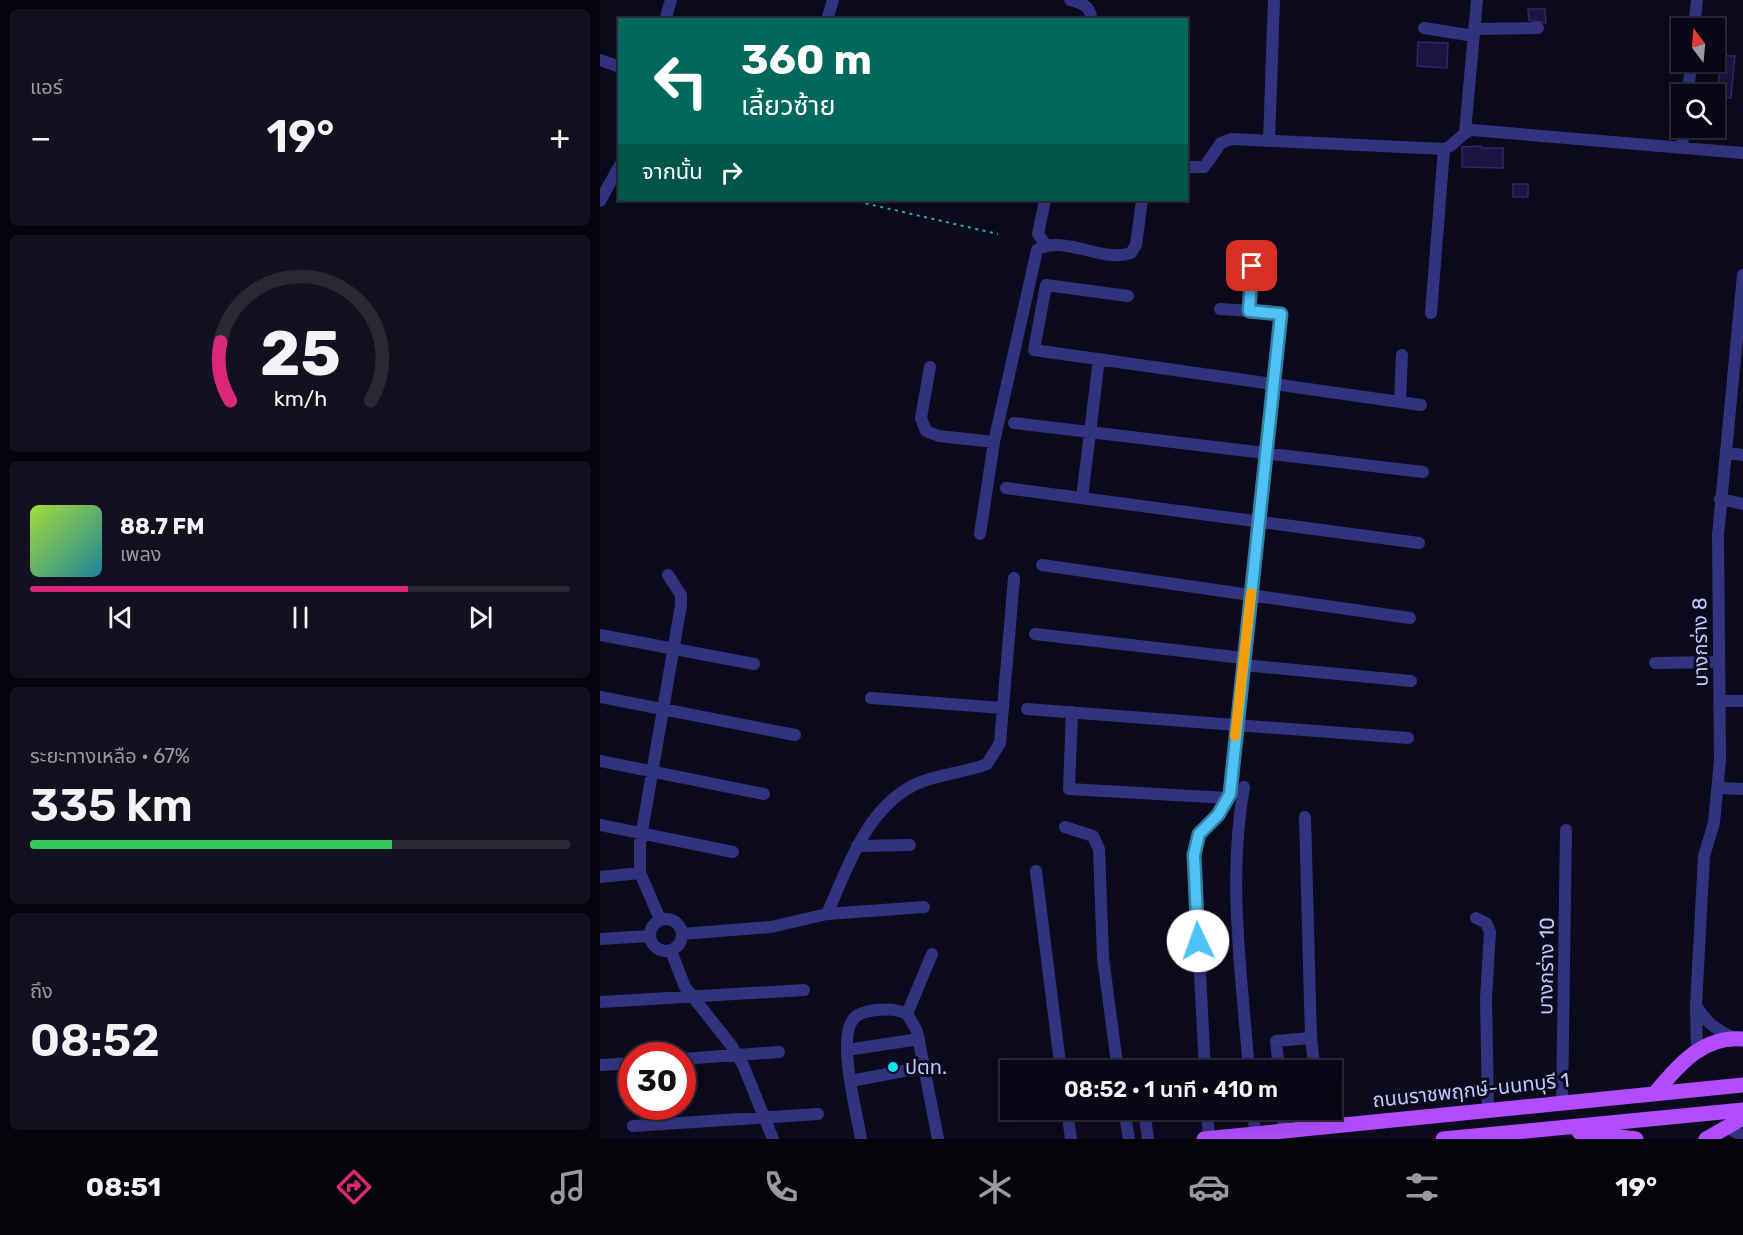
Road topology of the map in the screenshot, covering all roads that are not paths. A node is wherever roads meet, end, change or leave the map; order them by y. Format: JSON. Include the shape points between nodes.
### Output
{"nodes":[{"id":1,"x":670,"y":0,"type":"edge"},
{"id":2,"x":833,"y":0,"type":"edge"},
{"id":3,"x":1070,"y":0,"type":"edge"},
{"id":4,"x":1274,"y":0,"type":"edge"},
{"id":5,"x":1477,"y":0,"type":"edge"},
{"id":6,"x":1697,"y":0,"type":"edge"},
{"id":7,"x":666,"y":18,"type":"edge"},
{"id":8,"x":828,"y":18,"type":"edge"},
{"id":9,"x":1090,"y":18,"type":"edge"},
{"id":10,"x":1695,"y":18,"type":"edge"},
{"id":11,"x":1424,"y":28,"type":"dead end"},
{"id":12,"x":1538,"y":28,"type":"dead end"},
{"id":13,"x":1474,"y":32,"type":"junction"},
{"id":14,"x":600,"y":60,"type":"edge"},
{"id":15,"x":618,"y":66,"type":"edge"},
{"id":16,"x":1465,"y":132,"type":"junction"},
{"id":17,"x":1683,"y":138,"type":"edge"},
{"id":18,"x":1269,"y":141,"type":"junction"},
{"id":19,"x":1682,"y":148,"type":"junction"},
{"id":20,"x":1444,"y":149,"type":"junction"},
{"id":21,"x":1743,"y":153,"type":"edge"},
{"id":22,"x":1188,"y":167,"type":"edge"},
{"id":23,"x":618,"y":169,"type":"edge"},
{"id":24,"x":600,"y":201,"type":"edge"},
{"id":25,"x":1045,"y":201,"type":"edge"},
{"id":26,"x":1142,"y":201,"type":"edge"},
{"id":27,"x":1046,"y":244,"type":"junction"},
{"id":28,"x":1252,"y":266,"type":"dead end"},
{"id":29,"x":1743,"y":275,"type":"edge"},
{"id":30,"x":1128,"y":296,"type":"dead end"},
{"id":31,"x":1220,"y":309,"type":"dead end"},
{"id":32,"x":1249,"y":311,"type":"junction"},
{"id":33,"x":1431,"y":313,"type":"dead end"},
{"id":34,"x":1402,"y":355,"type":"dead end"},
{"id":35,"x":1099,"y":359,"type":"junction"},
{"id":36,"x":930,"y":367,"type":"dead end"},
{"id":37,"x":1274,"y":384,"type":"junction"},
{"id":38,"x":1400,"y":402,"type":"junction"},
{"id":39,"x":1421,"y":405,"type":"dead end"},
{"id":40,"x":1014,"y":423,"type":"dead end"},
{"id":41,"x":1090,"y":432,"type":"junction"},
{"id":42,"x":994,"y":442,"type":"junction"},
{"id":43,"x":1726,"y":452,"type":"junction"},
{"id":44,"x":1266,"y":453,"type":"junction"},
{"id":45,"x":1743,"y":455,"type":"edge"},
{"id":46,"x":1423,"y":472,"type":"dead end"},
{"id":47,"x":1006,"y":488,"type":"dead end"},
{"id":48,"x":1082,"y":498,"type":"junction"},
{"id":49,"x":1720,"y":499,"type":"junction"},
{"id":50,"x":1743,"y":504,"type":"edge"},
{"id":51,"x":1258,"y":522,"type":"junction"},
{"id":52,"x":980,"y":534,"type":"dead end"},
{"id":53,"x":1419,"y":543,"type":"dead end"},
{"id":54,"x":1042,"y":565,"type":"dead end"},
{"id":55,"x":668,"y":576,"type":"dead end"},
{"id":56,"x":1014,"y":578,"type":"dead end"},
{"id":57,"x":1250,"y":595,"type":"junction"},
{"id":58,"x":1410,"y":618,"type":"dead end"},
{"id":59,"x":1035,"y":634,"type":"dead end"},
{"id":60,"x":600,"y":635,"type":"edge"},
{"id":61,"x":673,"y":650,"type":"junction"},
{"id":62,"x":1243,"y":661,"type":"junction"},
{"id":63,"x":1719,"y":662,"type":"junction"},
{"id":64,"x":1655,"y":663,"type":"dead end"},
{"id":65,"x":754,"y":664,"type":"dead end"},
{"id":66,"x":1411,"y":681,"type":"dead end"},
{"id":67,"x":600,"y":698,"type":"edge"},
{"id":68,"x":871,"y":698,"type":"dead end"},
{"id":69,"x":1720,"y":701,"type":"junction"},
{"id":70,"x":1743,"y":701,"type":"edge"},
{"id":71,"x":1002,"y":708,"type":"junction"},
{"id":72,"x":1027,"y":709,"type":"dead end"},
{"id":73,"x":663,"y":710,"type":"junction"},
{"id":74,"x":1072,"y":712,"type":"junction"},
{"id":75,"x":1236,"y":724,"type":"junction"},
{"id":76,"x":795,"y":735,"type":"dead end"},
{"id":77,"x":1408,"y":738,"type":"dead end"},
{"id":78,"x":600,"y":761,"type":"edge"},
{"id":79,"x":652,"y":771,"type":"junction"},
{"id":80,"x":1244,"y":787,"type":"dead end"},
{"id":81,"x":1718,"y":788,"type":"junction"},
{"id":82,"x":1743,"y":789,"type":"edge"},
{"id":83,"x":764,"y":794,"type":"dead end"},
{"id":84,"x":1227,"y":798,"type":"junction"},
{"id":85,"x":1305,"y":817,"type":"dead end"},
{"id":86,"x":600,"y":825,"type":"edge"},
{"id":87,"x":1065,"y":827,"type":"dead end"},
{"id":88,"x":1566,"y":830,"type":"dead end"},
{"id":89,"x":641,"y":832,"type":"junction"},
{"id":90,"x":910,"y":845,"type":"dead end"},
{"id":91,"x":857,"y":846,"type":"junction"},
{"id":92,"x":733,"y":852,"type":"dead end"},
{"id":93,"x":1036,"y":872,"type":"dead end"},
{"id":94,"x":640,"y":873,"type":"junction"},
{"id":95,"x":600,"y":877,"type":"edge"},
{"id":96,"x":924,"y":907,"type":"dead end"},
{"id":97,"x":827,"y":914,"type":"junction"},
{"id":98,"x":1476,"y":918,"type":"dead end"},
{"id":99,"x":660,"y":919,"type":"junction"},
{"id":100,"x":682,"y":934,"type":"junction"},
{"id":101,"x":649,"y":936,"type":"junction"},
{"id":102,"x":600,"y":939,"type":"edge"},
{"id":103,"x":671,"y":951,"type":"junction"},
{"id":104,"x":932,"y":954,"type":"dead end"},
{"id":105,"x":804,"y":990,"type":"dead end"},
{"id":106,"x":693,"y":997,"type":"junction"},
{"id":107,"x":600,"y":1002,"type":"edge"},
{"id":108,"x":1696,"y":1006,"type":"junction"},
{"id":109,"x":907,"y":1014,"type":"junction"},
{"id":110,"x":1311,"y":1038,"type":"junction"},
{"id":111,"x":919,"y":1039,"type":"junction"},
{"id":112,"x":1739,"y":1039,"type":"edge"},
{"id":113,"x":848,"y":1050,"type":"junction"},
{"id":114,"x":1697,"y":1050,"type":"junction"},
{"id":115,"x":779,"y":1052,"type":"dead end"},
{"id":116,"x":737,"y":1055,"type":"junction"},
{"id":117,"x":696,"y":1058,"type":"edge"},
{"id":118,"x":1060,"y":1060,"type":"edge"},
{"id":119,"x":1117,"y":1060,"type":"edge"},
{"id":120,"x":1204,"y":1060,"type":"edge"},
{"id":121,"x":1249,"y":1060,"type":"edge"},
{"id":122,"x":1278,"y":1060,"type":"edge"},
{"id":123,"x":1314,"y":1060,"type":"edge"},
{"id":124,"x":618,"y":1064,"type":"edge"},
{"id":125,"x":601,"y":1065,"type":"edge"},
{"id":126,"x":924,"y":1067,"type":"junction"},
{"id":127,"x":851,"y":1081,"type":"junction"},
{"id":128,"x":1743,"y":1085,"type":"edge"},
{"id":129,"x":1655,"y":1093,"type":"junction"},
{"id":130,"x":1562,"y":1102,"type":"junction"},
{"id":131,"x":1488,"y":1110,"type":"junction"},
{"id":132,"x":1743,"y":1110,"type":"edge"},
{"id":133,"x":818,"y":1114,"type":"dead end"},
{"id":134,"x":765,"y":1117,"type":"junction"},
{"id":135,"x":1743,"y":1118,"type":"edge"},
{"id":136,"x":1068,"y":1120,"type":"edge"},
{"id":137,"x":1126,"y":1120,"type":"edge"},
{"id":138,"x":1145,"y":1120,"type":"edge"},
{"id":139,"x":1208,"y":1120,"type":"edge"},
{"id":140,"x":1254,"y":1120,"type":"edge"},
{"id":141,"x":1283,"y":1120,"type":"edge"},
{"id":142,"x":1321,"y":1120,"type":"edge"},
{"id":143,"x":633,"y":1126,"type":"dead end"},
{"id":144,"x":1322,"y":1126,"type":"junction"},
{"id":145,"x":1728,"y":1128,"type":"junction"},
{"id":146,"x":1548,"y":1129,"type":"junction"},
{"id":147,"x":1284,"y":1130,"type":"junction"},
{"id":148,"x":1255,"y":1133,"type":"junction"},
{"id":149,"x":1743,"y":1136,"type":"edge"},
{"id":150,"x":1209,"y":1138,"type":"edge"},
{"id":151,"x":773,"y":1139,"type":"edge"},
{"id":152,"x":861,"y":1139,"type":"edge"},
{"id":153,"x":938,"y":1139,"type":"edge"},
{"id":154,"x":1071,"y":1139,"type":"edge"},
{"id":155,"x":1129,"y":1139,"type":"edge"},
{"id":156,"x":1148,"y":1139,"type":"edge"},
{"id":157,"x":1204,"y":1139,"type":"edge"},
{"id":158,"x":1443,"y":1139,"type":"edge"},
{"id":159,"x":1636,"y":1139,"type":"edge"},
{"id":160,"x":1706,"y":1139,"type":"edge"}],
"edges":[{"from":1,"to":7,"type":"street"},
{"from":2,"to":8,"type":"street"},
{"from":3,"to":9,"type":"street","via":[[1088,8]]},
{"from":4,"to":18,"type":"street"},
{"from":5,"to":13,"type":"street"},
{"from":6,"to":10,"type":"street"},
{"from":11,"to":13,"type":"street"},
{"from":12,"to":13,"type":"street"},
{"from":13,"to":16,"type":"street"},
{"from":14,"to":15,"type":"street"},
{"from":16,"to":19,"type":"street"},
{"from":16,"to":20,"type":"street","via":[[1452,147]]},
{"from":17,"to":19,"type":"street"},
{"from":18,"to":20,"type":"street"},
{"from":18,"to":22,"type":"street","via":[[1231,139],[1221,143],[1204,167]]},
{"from":19,"to":21,"type":"street"},
{"from":20,"to":33,"type":"street"},
{"from":23,"to":24,"type":"street"},
{"from":25,"to":27,"type":"street","via":[[1038,234]]},
{"from":26,"to":27,"type":"street","via":[[1136,245],[1131,253],[1107,254]]},
{"from":27,"to":42,"type":"street","via":[[1037,250]]},
{"from":28,"to":32,"type":"street"},
{"from":29,"to":43,"type":"street","name":"บางกร่าง 8"},
{"from":30,"to":35,"type":"street","via":[[1046,285],[1034,350]]},
{"from":31,"to":32,"type":"street"},
{"from":32,"to":37,"type":"street","via":[[1281,314]]},
{"from":34,"to":38,"type":"street"},
{"from":35,"to":37,"type":"street"},
{"from":35,"to":41,"type":"street"},
{"from":36,"to":42,"type":"street","via":[[921,418],[926,431]]},
{"from":37,"to":38,"type":"street"},
{"from":37,"to":44,"type":"street"},
{"from":38,"to":39,"type":"street"},
{"from":40,"to":41,"type":"street"},
{"from":41,"to":44,"type":"street"},
{"from":41,"to":48,"type":"street"},
{"from":42,"to":52,"type":"street"},
{"from":43,"to":45,"type":"street"},
{"from":43,"to":49,"type":"street","name":"บางกร่าง 8"},
{"from":44,"to":46,"type":"street"},
{"from":44,"to":51,"type":"street"},
{"from":47,"to":48,"type":"street"},
{"from":48,"to":51,"type":"street"},
{"from":49,"to":50,"type":"street"},
{"from":49,"to":63,"type":"street","name":"บางกร่าง 8"},
{"from":51,"to":53,"type":"street"},
{"from":51,"to":57,"type":"street"},
{"from":54,"to":57,"type":"street"},
{"from":55,"to":61,"type":"street","via":[[681,595]]},
{"from":56,"to":71,"type":"street"},
{"from":57,"to":58,"type":"street"},
{"from":57,"to":62,"type":"street"},
{"from":59,"to":62,"type":"street"},
{"from":60,"to":61,"type":"street"},
{"from":61,"to":65,"type":"street"},
{"from":61,"to":73,"type":"street"},
{"from":62,"to":66,"type":"street"},
{"from":62,"to":75,"type":"street"},
{"from":63,"to":64,"type":"street"},
{"from":63,"to":69,"type":"street","name":"บางกร่าง 8"},
{"from":67,"to":73,"type":"street"},
{"from":68,"to":71,"type":"street"},
{"from":69,"to":70,"type":"street"},
{"from":69,"to":81,"type":"street","name":"บางกร่าง 8"},
{"from":71,"to":91,"type":"street","via":[[1000,743],[987,765],[930,779],[895,796]]},
{"from":72,"to":74,"type":"street"},
{"from":73,"to":76,"type":"street"},
{"from":73,"to":79,"type":"street"},
{"from":74,"to":75,"type":"street"},
{"from":74,"to":84,"type":"street","via":[[1069,789]]},
{"from":75,"to":77,"type":"street"},
{"from":75,"to":84,"type":"street"},
{"from":78,"to":79,"type":"street"},
{"from":79,"to":83,"type":"street"},
{"from":79,"to":89,"type":"street"},
{"from":80,"to":121,"type":"street","via":[[1237,855],[1237,946]]},
{"from":81,"to":82,"type":"street"},
{"from":81,"to":108,"type":"street","name":"บางกร่าง 8","via":[[1714,824],[1704,856]]},
{"from":84,"to":120,"type":"street","via":[[1218,815],[1199,834],[1194,855]]},
{"from":85,"to":110,"type":"street"},
{"from":86,"to":89,"type":"street"},
{"from":87,"to":119,"type":"street","via":[[1086,832],[1099,849],[1103,958]]},
{"from":88,"to":130,"type":"street","name":"บางกร่าง 10"},
{"from":89,"to":92,"type":"street"},
{"from":89,"to":94,"type":"street"},
{"from":90,"to":91,"type":"street"},
{"from":91,"to":97,"type":"street"},
{"from":93,"to":118,"type":"street"},
{"from":94,"to":95,"type":"street"},
{"from":94,"to":99,"type":"street"},
{"from":96,"to":97,"type":"street"},
{"from":97,"to":100,"type":"street","via":[[771,927]]},
{"from":98,"to":131,"type":"street","via":[[1486,923],[1490,932],[1485,1064]]},
{"from":99,"to":100,"type":"street","via":[[672,920]]},
{"from":99,"to":101,"type":"street"},
{"from":100,"to":103,"type":"street"},
{"from":101,"to":102,"type":"street"},
{"from":101,"to":103,"type":"street","via":[[654,947]]},
{"from":103,"to":106,"type":"street"},
{"from":104,"to":109,"type":"street"},
{"from":105,"to":106,"type":"street"},
{"from":106,"to":107,"type":"street"},
{"from":106,"to":116,"type":"street"},
{"from":108,"to":112,"type":"street","via":[[1705,1021]]},
{"from":108,"to":114,"type":"street","name":"บางกร่าง 8"},
{"from":109,"to":111,"type":"street"},
{"from":109,"to":113,"type":"street","via":[[887,1009],[858,1014],[849,1029]]},
{"from":110,"to":122,"type":"street","via":[[1276,1041]]},
{"from":110,"to":123,"type":"street"},
{"from":111,"to":113,"type":"street"},
{"from":111,"to":126,"type":"street"},
{"from":112,"to":114,"type":"main road","via":[[1708,1043]]},
{"from":113,"to":127,"type":"street"},
{"from":114,"to":129,"type":"main road"},
{"from":115,"to":116,"type":"street"},
{"from":116,"to":117,"type":"street"},
{"from":116,"to":134,"type":"street"},
{"from":124,"to":125,"type":"street"},
{"from":126,"to":127,"type":"street"},
{"from":126,"to":153,"type":"street"},
{"from":127,"to":152,"type":"street"},
{"from":128,"to":129,"type":"main road","name":"ถนนราชพฤกษ์-นนทบุรี 1"},
{"from":129,"to":130,"type":"main road","name":"ถนนราชพฤกษ์-นนทบุรี 1"},
{"from":130,"to":131,"type":"main road","name":"ถนนราชพฤกษ์-นนทบุรี 1"},
{"from":131,"to":144,"type":"main road","name":"ถนนราชพฤกษ์-นนทบุรี 1"},
{"from":132,"to":146,"type":"main road"},
{"from":133,"to":134,"type":"street"},
{"from":134,"to":143,"type":"street"},
{"from":134,"to":151,"type":"street"},
{"from":135,"to":145,"type":"main road"},
{"from":136,"to":154,"type":"street"},
{"from":137,"to":155,"type":"street"},
{"from":138,"to":156,"type":"street"},
{"from":139,"to":150,"type":"street"},
{"from":140,"to":148,"type":"street"},
{"from":141,"to":147,"type":"street"},
{"from":142,"to":144,"type":"street"},
{"from":144,"to":147,"type":"main road","name":"ถนนราชพฤกษ์-นนทบุรี 1"},
{"from":145,"to":149,"type":"street"},
{"from":145,"to":160,"type":"main road"},
{"from":146,"to":158,"type":"main road"},
{"from":146,"to":159,"type":"main road"},
{"from":147,"to":148,"type":"main road","name":"ถนนราชพฤกษ์-นนทบุรี 1"},
{"from":148,"to":150,"type":"main road","name":"ถนนราชพฤกษ์-นนทบุรี 1"},
{"from":150,"to":157,"type":"main road","name":"ถนนราชพฤกษ์-นนทบุรี 1"}]}
